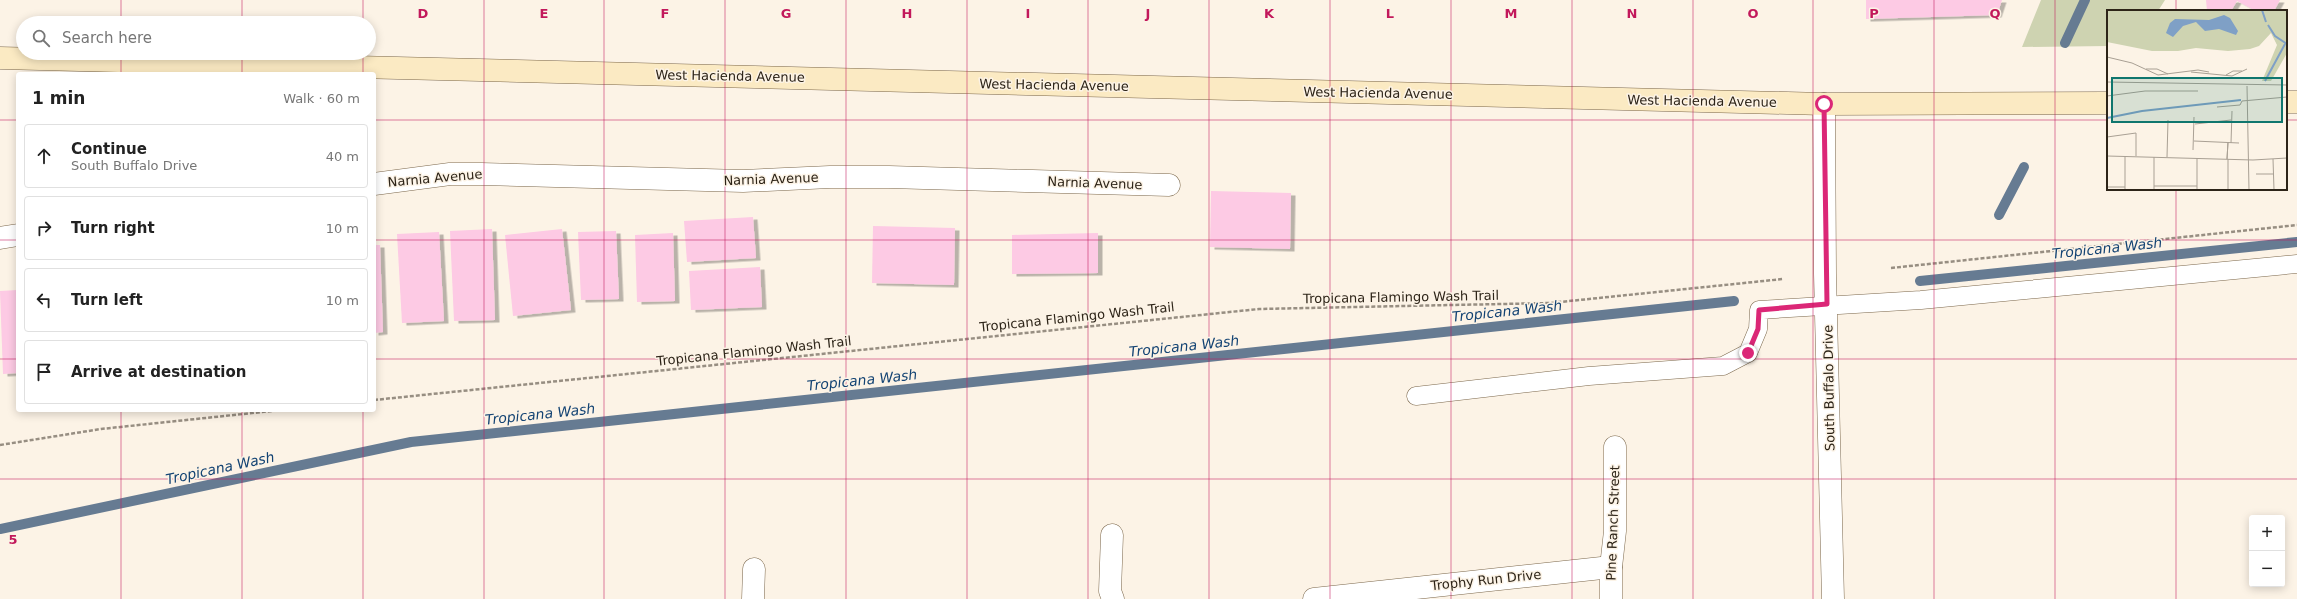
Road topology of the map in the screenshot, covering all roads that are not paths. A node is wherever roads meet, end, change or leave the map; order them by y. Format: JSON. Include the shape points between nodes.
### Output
{"nodes":[{"id":1,"x":0,"y":58,"type":"edge"},
{"id":2,"x":16,"y":58,"type":"edge"},
{"id":3,"x":79,"y":60,"type":"edge"},
{"id":4,"x":2107,"y":103,"type":"edge"},
{"id":5,"x":1824,"y":104,"type":"junction"},
{"id":6,"x":376,"y":184,"type":"edge"},
{"id":7,"x":1169,"y":185,"type":"dead end"},
{"id":8,"x":16,"y":235,"type":"edge"},
{"id":9,"x":0,"y":238,"type":"edge"},
{"id":10,"x":2297,"y":264,"type":"edge"},
{"id":11,"x":1827,"y":304,"type":"junction"},
{"id":12,"x":1416,"y":396,"type":"dead end"},
{"id":13,"x":1615,"y":447,"type":"dead end"},
{"id":14,"x":1112,"y":534,"type":"dead end"},
{"id":15,"x":1611,"y":567,"type":"junction"},
{"id":16,"x":754,"y":570,"type":"dead end"},
{"id":17,"x":753,"y":599,"type":"edge"},
{"id":18,"x":1113,"y":599,"type":"edge"},
{"id":19,"x":1314,"y":599,"type":"edge"},
{"id":20,"x":1611,"y":599,"type":"edge"},
{"id":21,"x":1833,"y":599,"type":"edge"}],
"edges":[{"from":1,"to":2,"type":"main road","name":"West Hacienda Avenue"},
{"from":3,"to":5,"type":"main road","name":"West Hacienda Avenue"},
{"from":4,"to":5,"type":"main road","name":"West Hacienda Avenue"},
{"from":5,"to":11,"type":"street","name":"South Buffalo Drive"},
{"from":6,"to":7,"type":"street","name":"Narnia Avenue","via":[[443,175],[481,174],[743,181],[890,177]]},
{"from":8,"to":9,"type":"street"},
{"from":10,"to":11,"type":"lane","via":[[1921,300]]},
{"from":11,"to":12,"type":"lane","via":[[1759,310],[1758,329],[1748,353],[1723,366],[1589,376]]},
{"from":11,"to":21,"type":"street","name":"South Buffalo Drive"},
{"from":13,"to":15,"type":"street","name":"Pine Ranch Street","via":[[1615,531]]},
{"from":14,"to":18,"type":"street","via":[[1110,591]]},
{"from":15,"to":19,"type":"street","name":"Trophy Run Drive"},
{"from":15,"to":20,"type":"street","name":"Pine Ranch Street"},
{"from":16,"to":17,"type":"street"}]}
